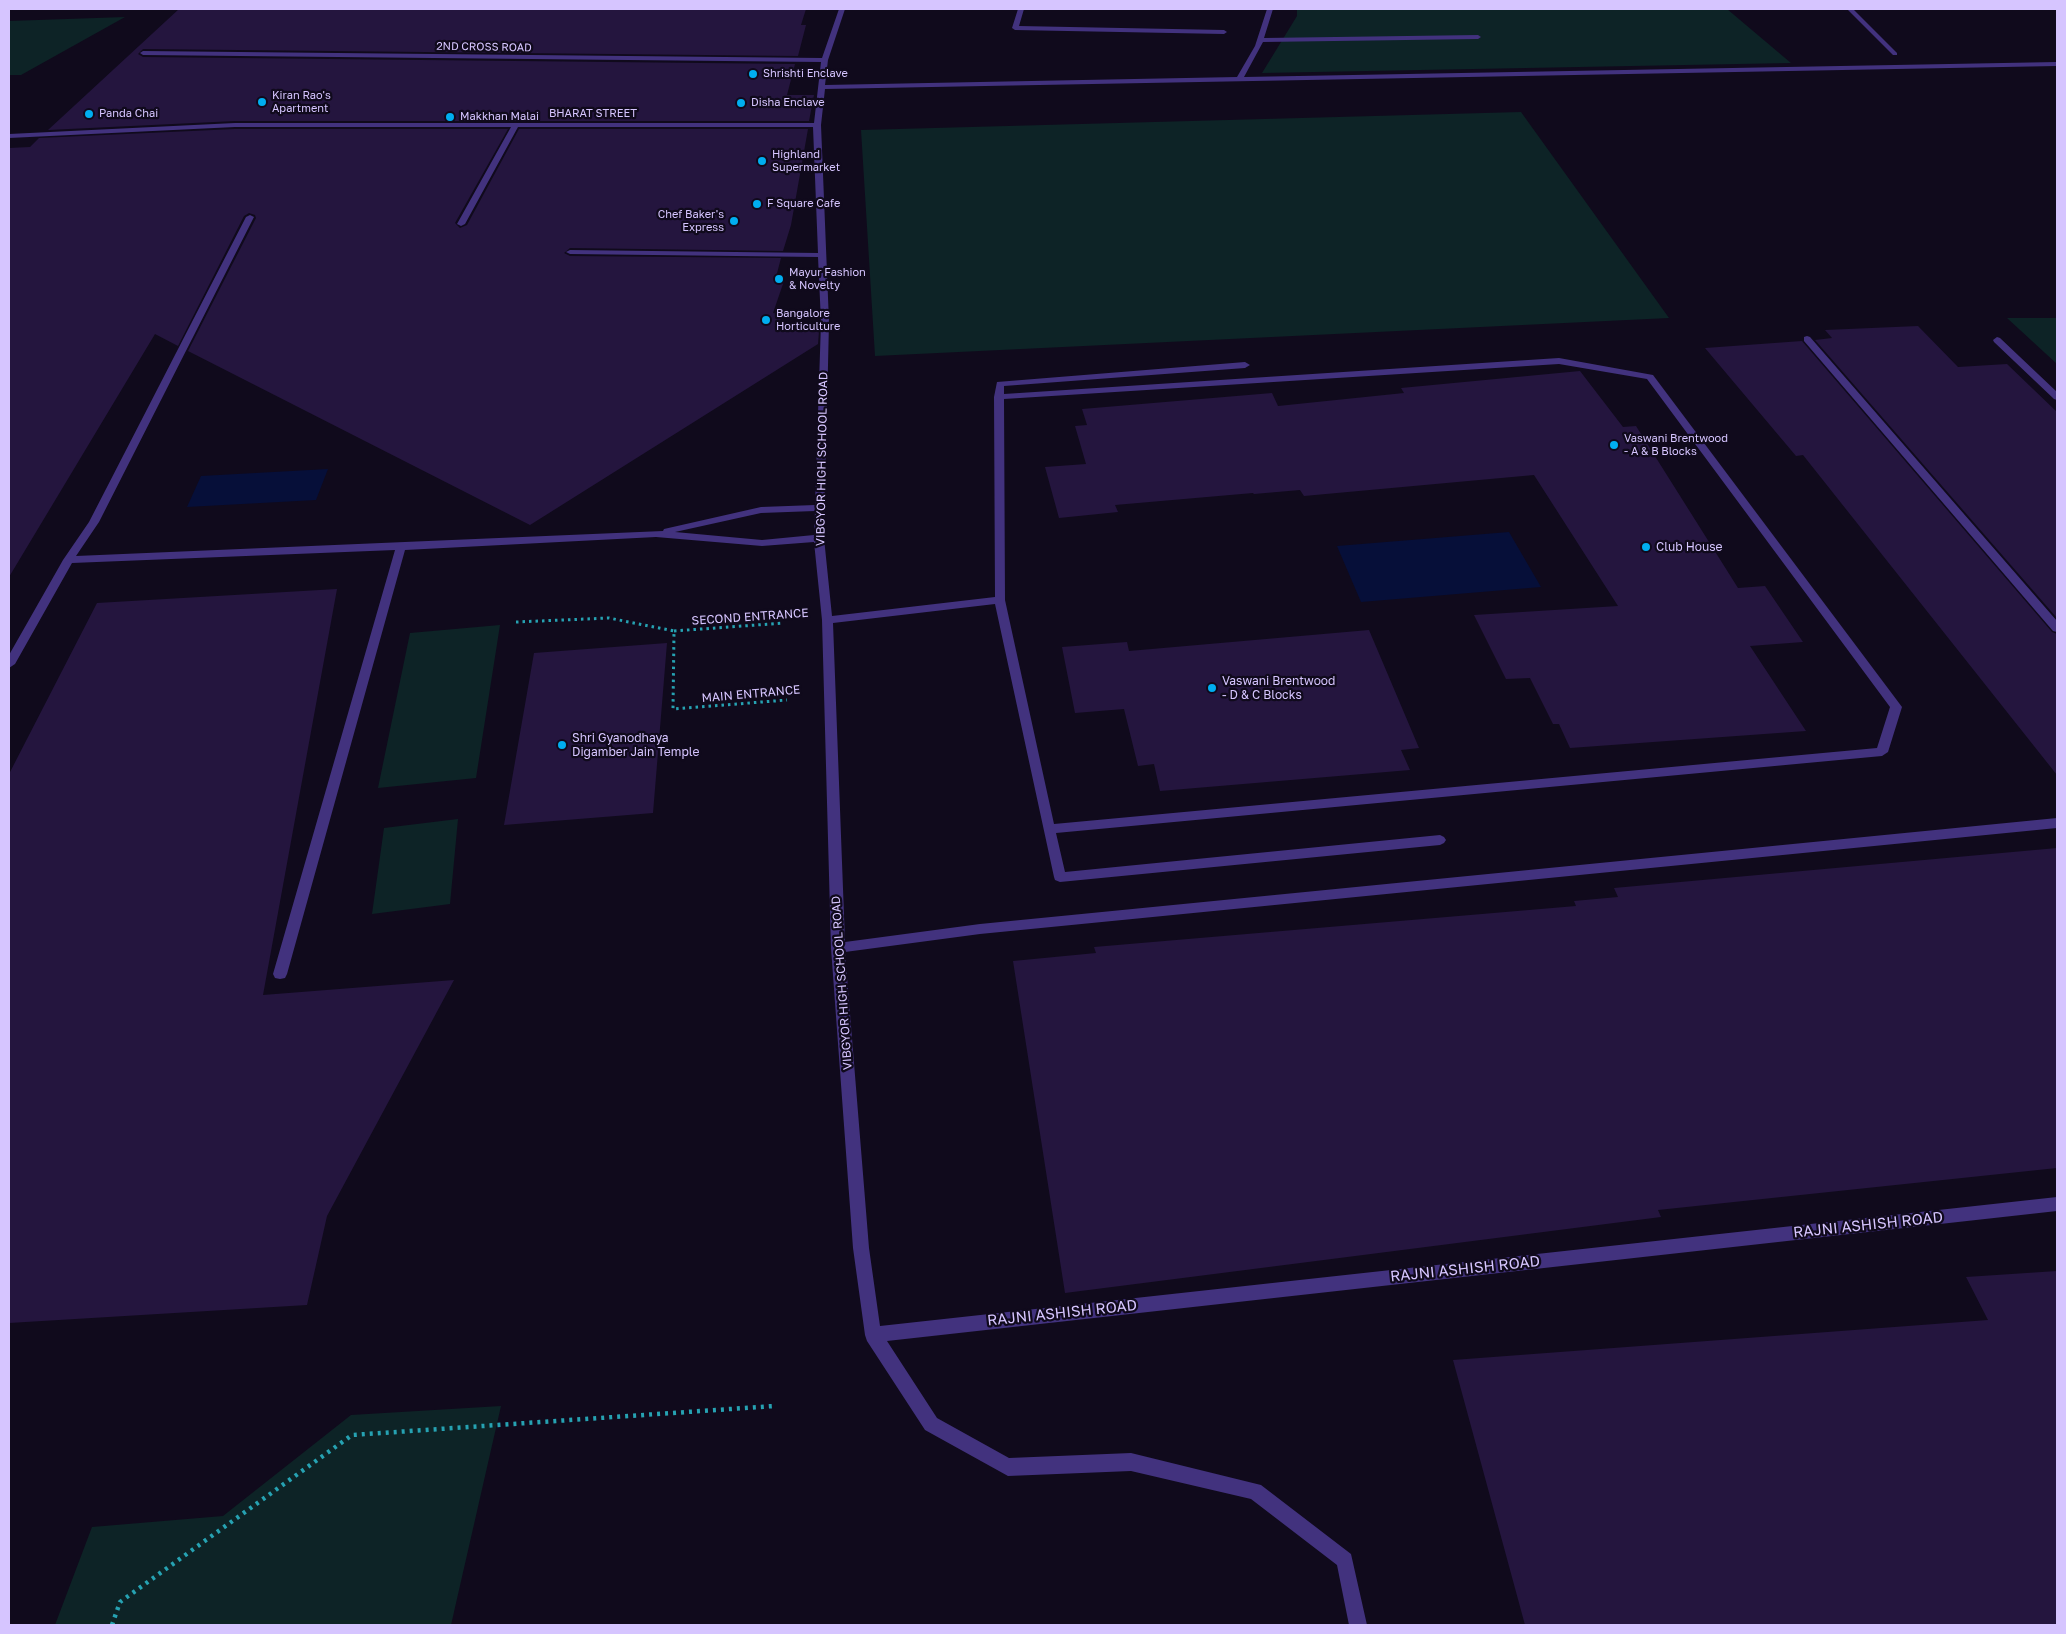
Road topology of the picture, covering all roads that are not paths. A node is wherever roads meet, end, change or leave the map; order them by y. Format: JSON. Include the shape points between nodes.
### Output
{"nodes":[{"id":1,"x":842,"y":9,"type":"edge"},
{"id":2,"x":1022,"y":9,"type":"edge"},
{"id":3,"x":1270,"y":9,"type":"edge"},
{"id":4,"x":1850,"y":9,"type":"edge"},
{"id":5,"x":1224,"y":32,"type":"dead end"},
{"id":6,"x":1478,"y":37,"type":"dead end"},
{"id":7,"x":1260,"y":40,"type":"junction"},
{"id":8,"x":143,"y":53,"type":"dead end"},
{"id":9,"x":1895,"y":54,"type":"dead end"},
{"id":10,"x":825,"y":60,"type":"junction"},
{"id":11,"x":2056,"y":65,"type":"edge"},
{"id":12,"x":1240,"y":78,"type":"junction"},
{"id":13,"x":821,"y":87,"type":"junction"},
{"id":14,"x":516,"y":125,"type":"junction"},
{"id":15,"x":817,"y":125,"type":"junction"},
{"id":16,"x":9,"y":136,"type":"edge"},
{"id":17,"x":250,"y":218,"type":"dead end"},
{"id":18,"x":461,"y":224,"type":"dead end"},
{"id":19,"x":570,"y":252,"type":"dead end"},
{"id":20,"x":821,"y":255,"type":"junction"},
{"id":21,"x":1807,"y":339,"type":"dead end"},
{"id":22,"x":1997,"y":340,"type":"dead end"},
{"id":23,"x":1245,"y":365,"type":"dead end"},
{"id":24,"x":1000,"y":397,"type":"junction"},
{"id":25,"x":2057,"y":398,"type":"edge"},
{"id":26,"x":819,"y":508,"type":"junction"},
{"id":27,"x":656,"y":534,"type":"junction"},
{"id":28,"x":819,"y":538,"type":"junction"},
{"id":29,"x":401,"y":547,"type":"junction"},
{"id":30,"x":68,"y":560,"type":"junction"},
{"id":31,"x":1000,"y":600,"type":"junction"},
{"id":32,"x":828,"y":620,"type":"junction"},
{"id":33,"x":2057,"y":628,"type":"edge"},
{"id":34,"x":9,"y":664,"type":"edge"},
{"id":35,"x":2057,"y":823,"type":"edge"},
{"id":36,"x":1049,"y":829,"type":"junction"},
{"id":37,"x":1440,"y":840,"type":"dead end"},
{"id":38,"x":838,"y":948,"type":"junction"},
{"id":39,"x":280,"y":974,"type":"dead end"},
{"id":40,"x":2057,"y":1204,"type":"edge"},
{"id":41,"x":873,"y":1334,"type":"junction"},
{"id":42,"x":1358,"y":1625,"type":"edge"}],
"edges":[{"from":1,"to":10,"type":"street","name":"VIBGYOR HIGH SCHOOL ROAD"},
{"from":2,"to":5,"type":"street","via":[[1015,28]]},
{"from":3,"to":7,"type":"street"},
{"from":4,"to":9,"type":"street"},
{"from":6,"to":7,"type":"street"},
{"from":7,"to":12,"type":"street"},
{"from":8,"to":10,"type":"street","name":"2ND CROSS ROAD"},
{"from":10,"to":13,"type":"street","name":"VIBGYOR HIGH SCHOOL ROAD"},
{"from":11,"to":12,"type":"street"},
{"from":12,"to":13,"type":"street"},
{"from":13,"to":15,"type":"street","name":"VIBGYOR HIGH SCHOOL ROAD"},
{"from":14,"to":15,"type":"street","name":"BHARAT STREET"},
{"from":14,"to":16,"type":"street","name":"BHARAT STREET","via":[[235,125]]},
{"from":14,"to":18,"type":"street"},
{"from":15,"to":20,"type":"street","name":"VIBGYOR HIGH SCHOOL ROAD"},
{"from":17,"to":30,"type":"street","via":[[94,522]]},
{"from":19,"to":20,"type":"street"},
{"from":20,"to":26,"type":"street","name":"VIBGYOR HIGH SCHOOL ROAD","via":[[825,322]]},
{"from":21,"to":33,"type":"street"},
{"from":22,"to":25,"type":"street"},
{"from":23,"to":24,"type":"street","via":[[1000,384]]},
{"from":24,"to":31,"type":"street"},
{"from":24,"to":36,"type":"street","via":[[1559,361],[1650,377],[1896,707],[1882,752]]},
{"from":26,"to":27,"type":"street","via":[[761,510]]},
{"from":26,"to":28,"type":"street","name":"VIBGYOR HIGH SCHOOL ROAD"},
{"from":27,"to":28,"type":"street","via":[[762,544]]},
{"from":27,"to":29,"type":"street"},
{"from":28,"to":32,"type":"street","name":"VIBGYOR HIGH SCHOOL ROAD"},
{"from":29,"to":30,"type":"street"},
{"from":29,"to":39,"type":"street"},
{"from":30,"to":34,"type":"street"},
{"from":31,"to":32,"type":"street"},
{"from":31,"to":36,"type":"street"},
{"from":32,"to":38,"type":"street","name":"VIBGYOR HIGH SCHOOL ROAD"},
{"from":35,"to":38,"type":"street","via":[[980,929]]},
{"from":36,"to":37,"type":"street","via":[[1060,876]]},
{"from":38,"to":41,"type":"street","name":"VIBGYOR HIGH SCHOOL ROAD","via":[[861,1248]]},
{"from":40,"to":41,"type":"street","name":"RAJNI ASHISH ROAD"},
{"from":41,"to":42,"type":"street","name":"VIBGYOR HIGH SCHOOL ROAD","via":[[931,1424],[1008,1467],[1130,1462],[1256,1491],[1345,1560]]}]}
